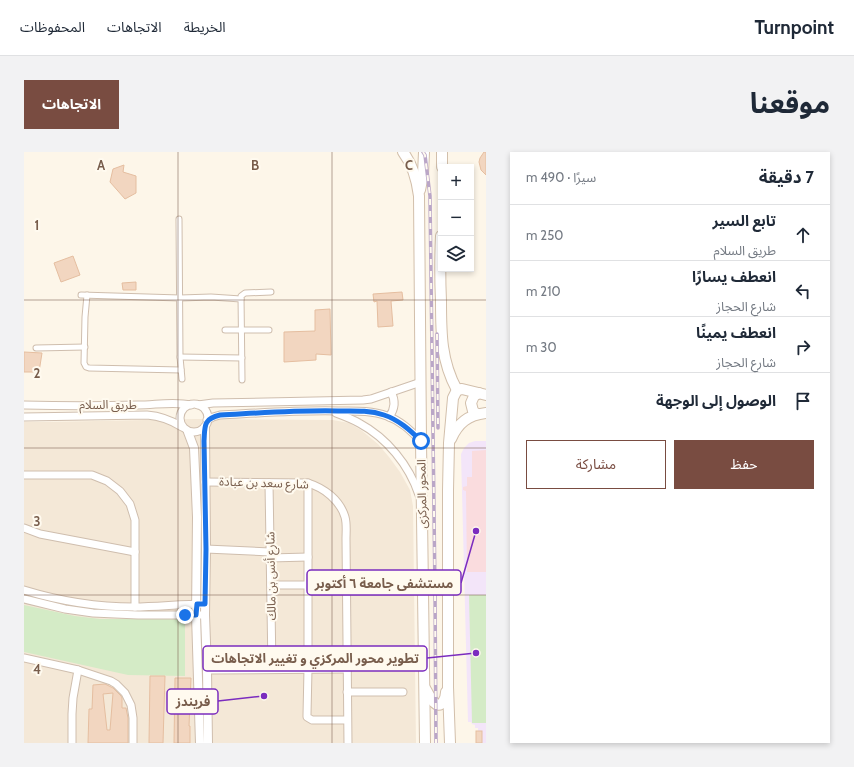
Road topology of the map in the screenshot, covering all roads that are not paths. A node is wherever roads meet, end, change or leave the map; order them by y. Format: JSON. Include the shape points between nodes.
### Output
{"nodes":[{"id":1,"x":403,"y":152,"type":"edge"},
{"id":2,"x":424,"y":152,"type":"edge"},
{"id":3,"x":442,"y":152,"type":"edge"},
{"id":4,"x":442,"y":164,"type":"edge"},
{"id":5,"x":419,"y":196,"type":"junction"},
{"id":6,"x":179,"y":218,"type":"dead end"},
{"id":7,"x":440,"y":272,"type":"edge"},
{"id":8,"x":271,"y":292,"type":"dead end"},
{"id":9,"x":180,"y":298,"type":"junction"},
{"id":10,"x":241,"y":299,"type":"junction"},
{"id":11,"x":225,"y":330,"type":"dead end"},
{"id":12,"x":241,"y":330,"type":"junction"},
{"id":13,"x":269,"y":330,"type":"dead end"},
{"id":14,"x":85,"y":347,"type":"junction"},
{"id":15,"x":36,"y":348,"type":"dead end"},
{"id":16,"x":180,"y":357,"type":"junction"},
{"id":17,"x":242,"y":358,"type":"junction"},
{"id":18,"x":181,"y":370,"type":"junction"},
{"id":19,"x":182,"y":379,"type":"dead end"},
{"id":20,"x":242,"y":380,"type":"dead end"},
{"id":21,"x":421,"y":382,"type":"junction"},
{"id":22,"x":457,"y":390,"type":"junction"},
{"id":23,"x":391,"y":392,"type":"junction"},
{"id":24,"x":482,"y":394,"type":"edge"},
{"id":25,"x":24,"y":405,"type":"edge"},
{"id":26,"x":194,"y":405,"type":"junction"},
{"id":27,"x":166,"y":411,"type":"junction"},
{"id":28,"x":332,"y":411,"type":"junction"},
{"id":29,"x":482,"y":413,"type":"edge"},
{"id":30,"x":24,"y":417,"type":"edge"},
{"id":31,"x":389,"y":417,"type":"junction"},
{"id":32,"x":206,"y":424,"type":"junction"},
{"id":33,"x":185,"y":429,"type":"junction"},
{"id":34,"x":421,"y":441,"type":"junction"},
{"id":35,"x":449,"y":443,"type":"junction"},
{"id":36,"x":24,"y":475,"type":"edge"},
{"id":37,"x":205,"y":482,"type":"junction"},
{"id":38,"x":269,"y":483,"type":"junction"},
{"id":39,"x":308,"y":483,"type":"junction"},
{"id":40,"x":422,"y":504,"type":"junction"},
{"id":41,"x":24,"y":528,"type":"edge"},
{"id":42,"x":206,"y":549,"type":"junction"},
{"id":43,"x":135,"y":552,"type":"junction"},
{"id":44,"x":270,"y":555,"type":"junction"},
{"id":45,"x":308,"y":557,"type":"junction"},
{"id":46,"x":271,"y":585,"type":"junction"},
{"id":47,"x":308,"y":585,"type":"junction"},
{"id":48,"x":24,"y":590,"type":"edge"},
{"id":49,"x":24,"y":599,"type":"edge"},
{"id":50,"x":201,"y":604,"type":"junction"},
{"id":51,"x":135,"y":607,"type":"junction"},
{"id":52,"x":200,"y":615,"type":"junction"},
{"id":53,"x":24,"y":658,"type":"edge"},
{"id":54,"x":272,"y":669,"type":"junction"},
{"id":55,"x":308,"y":669,"type":"junction"},
{"id":56,"x":347,"y":669,"type":"junction"},
{"id":57,"x":78,"y":670,"type":"junction"},
{"id":58,"x":207,"y":670,"type":"junction"},
{"id":59,"x":448,"y":687,"type":"junction"},
{"id":60,"x":425,"y":688,"type":"junction"},
{"id":61,"x":347,"y":692,"type":"junction"},
{"id":62,"x":403,"y":692,"type":"dead end"},
{"id":63,"x":347,"y":720,"type":"junction"},
{"id":64,"x":72,"y":743,"type":"edge"},
{"id":65,"x":133,"y":743,"type":"edge"},
{"id":66,"x":200,"y":743,"type":"edge"},
{"id":67,"x":208,"y":743,"type":"edge"},
{"id":68,"x":348,"y":743,"type":"edge"},
{"id":69,"x":425,"y":743,"type":"edge"},
{"id":70,"x":450,"y":743,"type":"edge"}],
"edges":[{"from":1,"to":5,"type":"main road","name":"المحور المركزى","via":[[415,174]]},
{"from":2,"to":5,"type":"main road"},
{"from":3,"to":4,"type":"main road"},
{"from":5,"to":21,"type":"main road","name":"المحور المركزى"},
{"from":6,"to":9,"type":"street"},
{"from":7,"to":22,"type":"main road","via":[[441,338],[446,364]]},
{"from":8,"to":10,"type":"street","via":[[245,293]]},
{"from":9,"to":10,"type":"street"},
{"from":9,"to":14,"type":"street","via":[[84,295]]},
{"from":9,"to":16,"type":"street"},
{"from":10,"to":12,"type":"street"},
{"from":11,"to":12,"type":"street"},
{"from":12,"to":13,"type":"street"},
{"from":12,"to":17,"type":"street"},
{"from":14,"to":15,"type":"street"},
{"from":14,"to":18,"type":"street","via":[[84,365],[87,368]]},
{"from":16,"to":17,"type":"street"},
{"from":16,"to":18,"type":"street"},
{"from":17,"to":20,"type":"street"},
{"from":18,"to":19,"type":"street"},
{"from":21,"to":23,"type":"street","name":"طريق السلام"},
{"from":21,"to":34,"type":"main road","name":"المحور المركزى"},
{"from":22,"to":24,"type":"main road","via":[[462,388]]},
{"from":22,"to":35,"type":"main road","name":"المحور المركزى","via":[[453,398]]},
{"from":23,"to":26,"type":"street","name":"طريق السلام","via":[[371,399],[358,400]]},
{"from":23,"to":31,"type":"street","via":[[394,405]]},
{"from":24,"to":29,"type":"main road","via":[[474,396],[471,403],[475,413]]},
{"from":25,"to":27,"type":"street","name":"طريق السلام","via":[[98,406]]},
{"from":26,"to":27,"type":"street","name":"طريق السلام","via":[[180,403]]},
{"from":26,"to":32,"type":"street","via":[[204,410],[208,416]]},
{"from":26,"to":33,"type":"street","via":[[187,406],[181,412],[180,419]]},
{"from":27,"to":30,"type":"street","name":"طريق السلام","via":[[147,415]]},
{"from":27,"to":33,"type":"street","name":"طريق السلام"},
{"from":28,"to":31,"type":"street","via":[[371,412]]},
{"from":28,"to":32,"type":"street","via":[[220,415],[213,416]]},
{"from":28,"to":40,"type":"street","via":[[358,422],[376,434],[395,452],[416,485]]},
{"from":29,"to":35,"type":"main road","via":[[466,420],[457,428]]},
{"from":31,"to":34,"type":"street","via":[[404,424]]},
{"from":32,"to":33,"type":"street","via":[[202,430],[196,432]]},
{"from":32,"to":37,"type":"street"},
{"from":33,"to":50,"type":"street","via":[[192,441],[195,454]]},
{"from":34,"to":40,"type":"main road","name":"المحور المركزى"},
{"from":35,"to":59,"type":"main road","name":"المحور المركزى"},
{"from":36,"to":43,"type":"street","via":[[92,475],[107,480],[126,497],[133,512]]},
{"from":37,"to":38,"type":"street","name":"شارع سعد بن عبادة"},
{"from":37,"to":42,"type":"street"},
{"from":38,"to":39,"type":"street","name":"شارع سعد بن عبادة"},
{"from":38,"to":44,"type":"street","name":"شارع أنس بن مالك"},
{"from":39,"to":45,"type":"street"},
{"from":39,"to":56,"type":"street","name":"شارع سعد بن عبادة","via":[[328,493],[345,518]]},
{"from":40,"to":60,"type":"main road","name":"المحور المركزى"},
{"from":41,"to":43,"type":"street","via":[[40,534]]},
{"from":42,"to":44,"type":"street"},
{"from":42,"to":50,"type":"street"},
{"from":43,"to":51,"type":"street"},
{"from":44,"to":45,"type":"street"},
{"from":44,"to":46,"type":"street","name":"شارع أنس بن مالك"},
{"from":45,"to":47,"type":"street"},
{"from":46,"to":47,"type":"street"},
{"from":46,"to":54,"type":"street","name":"شارع أنس بن مالك"},
{"from":47,"to":55,"type":"street"},
{"from":48,"to":51,"type":"street","via":[[78,602]]},
{"from":49,"to":52,"type":"street","via":[[93,613]]},
{"from":50,"to":51,"type":"street"},
{"from":50,"to":52,"type":"street"},
{"from":52,"to":58,"type":"street"},
{"from":52,"to":66,"type":"street"},
{"from":53,"to":57,"type":"street"},
{"from":54,"to":55,"type":"street"},
{"from":54,"to":58,"type":"street"},
{"from":55,"to":56,"type":"street"},
{"from":55,"to":63,"type":"street","via":[[307,717],[312,720]]},
{"from":56,"to":61,"type":"street","name":"شارع سعد بن عبادة"},
{"from":57,"to":64,"type":"street","via":[[73,698]]},
{"from":57,"to":65,"type":"street","via":[[111,681],[125,693],[132,709]]},
{"from":58,"to":67,"type":"street"},
{"from":59,"to":60,"type":"main road","via":[[441,704],[433,702]]},
{"from":59,"to":70,"type":"main road","name":"المحور المركزى"},
{"from":60,"to":69,"type":"main road","name":"المحور المركزى"},
{"from":61,"to":62,"type":"street"},
{"from":61,"to":63,"type":"street","name":"شارع سعد بن عبادة"},
{"from":63,"to":68,"type":"street","name":"شارع سعد بن عبادة"}]}
